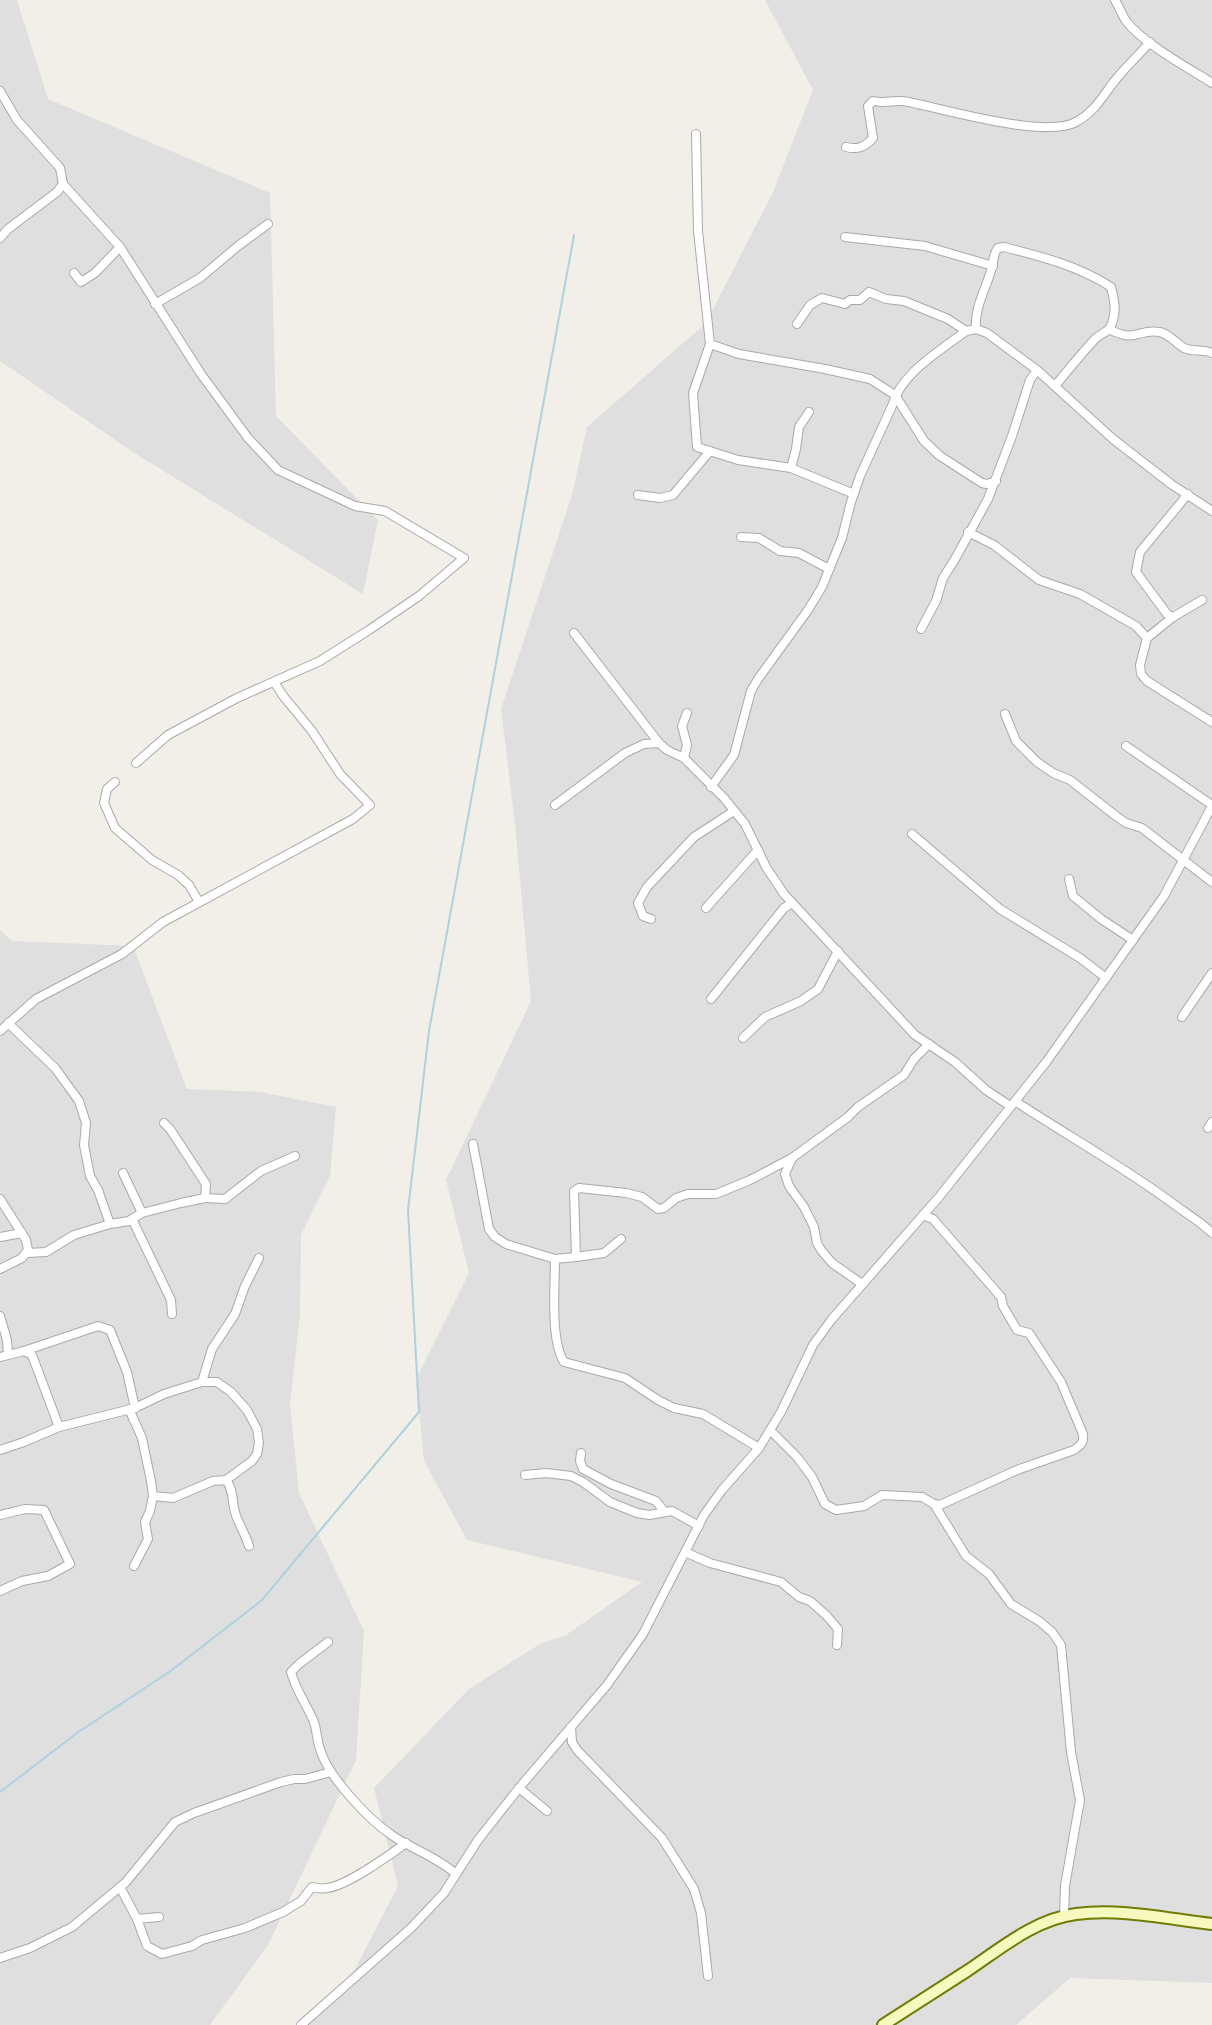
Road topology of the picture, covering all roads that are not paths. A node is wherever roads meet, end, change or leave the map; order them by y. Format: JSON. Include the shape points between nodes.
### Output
{"nodes":[{"id":1,"x":1115,"y":0,"type":"edge"},
{"id":2,"x":1150,"y":42,"type":"junction"},
{"id":3,"x":1212,"y":83,"type":"edge"},
{"id":4,"x":0,"y":91,"type":"edge"},
{"id":5,"x":696,"y":134,"type":"dead end"},
{"id":6,"x":846,"y":147,"type":"dead end"},
{"id":7,"x":63,"y":184,"type":"junction"},
{"id":8,"x":0,"y":222,"type":"edge"},
{"id":9,"x":268,"y":224,"type":"dead end"},
{"id":10,"x":8,"y":230,"type":"junction"},
{"id":11,"x":845,"y":237,"type":"dead end"},
{"id":12,"x":0,"y":238,"type":"edge"},
{"id":13,"x":120,"y":247,"type":"junction"},
{"id":14,"x":993,"y":266,"type":"junction"},
{"id":15,"x":74,"y":273,"type":"dead end"},
{"id":16,"x":155,"y":304,"type":"junction"},
{"id":17,"x":797,"y":324,"type":"dead end"},
{"id":18,"x":976,"y":329,"type":"junction"},
{"id":19,"x":1109,"y":329,"type":"junction"},
{"id":20,"x":966,"y":331,"type":"junction"},
{"id":21,"x":710,"y":344,"type":"junction"},
{"id":22,"x":1212,"y":352,"type":"edge"},
{"id":23,"x":1037,"y":370,"type":"junction"},
{"id":24,"x":1055,"y":386,"type":"junction"},
{"id":25,"x":895,"y":395,"type":"junction"},
{"id":26,"x":809,"y":412,"type":"dead end"},
{"id":27,"x":710,"y":451,"type":"junction"},
{"id":28,"x":791,"y":468,"type":"junction"},
{"id":29,"x":996,"y":481,"type":"junction"},
{"id":30,"x":854,"y":494,"type":"junction"},
{"id":31,"x":1188,"y":494,"type":"junction"},
{"id":32,"x":638,"y":495,"type":"dead end"},
{"id":33,"x":1212,"y":511,"type":"edge"},
{"id":34,"x":968,"y":532,"type":"junction"},
{"id":35,"x":741,"y":537,"type":"dead end"},
{"id":36,"x":829,"y":569,"type":"junction"},
{"id":37,"x":1202,"y":600,"type":"dead end"},
{"id":38,"x":1173,"y":617,"type":"junction"},
{"id":39,"x":921,"y":629,"type":"dead end"},
{"id":40,"x":574,"y":633,"type":"dead end"},
{"id":41,"x":1147,"y":638,"type":"junction"},
{"id":42,"x":274,"y":682,"type":"junction"},
{"id":43,"x":687,"y":713,"type":"dead end"},
{"id":44,"x":1005,"y":714,"type":"dead end"},
{"id":45,"x":1212,"y":722,"type":"edge"},
{"id":46,"x":659,"y":743,"type":"junction"},
{"id":47,"x":1126,"y":746,"type":"dead end"},
{"id":48,"x":684,"y":758,"type":"junction"},
{"id":49,"x":136,"y":763,"type":"dead end"},
{"id":50,"x":115,"y":782,"type":"dead end"},
{"id":51,"x":711,"y":787,"type":"junction"},
{"id":52,"x":555,"y":805,"type":"dead end"},
{"id":53,"x":1212,"y":806,"type":"edge"},
{"id":54,"x":734,"y":810,"type":"junction"},
{"id":55,"x":912,"y":834,"type":"dead end"},
{"id":56,"x":758,"y":850,"type":"junction"},
{"id":57,"x":1184,"y":861,"type":"junction"},
{"id":58,"x":1069,"y":879,"type":"dead end"},
{"id":59,"x":1212,"y":882,"type":"edge"},
{"id":60,"x":199,"y":902,"type":"junction"},
{"id":61,"x":792,"y":903,"type":"junction"},
{"id":62,"x":706,"y":908,"type":"dead end"},
{"id":63,"x":651,"y":919,"type":"dead end"},
{"id":64,"x":1133,"y":940,"type":"junction"},
{"id":65,"x":838,"y":951,"type":"junction"},
{"id":66,"x":1212,"y":973,"type":"edge"},
{"id":67,"x":1106,"y":978,"type":"junction"},
{"id":68,"x":711,"y":999,"type":"dead end"},
{"id":69,"x":1182,"y":1017,"type":"dead end"},
{"id":70,"x":8,"y":1023,"type":"junction"},
{"id":71,"x":0,"y":1031,"type":"edge"},
{"id":72,"x":743,"y":1038,"type":"dead end"},
{"id":73,"x":929,"y":1044,"type":"junction"},
{"id":74,"x":1012,"y":1104,"type":"junction"},
{"id":75,"x":164,"y":1123,"type":"dead end"},
{"id":76,"x":473,"y":1144,"type":"dead end"},
{"id":77,"x":295,"y":1156,"type":"dead end"},
{"id":78,"x":792,"y":1158,"type":"junction"},
{"id":79,"x":123,"y":1173,"type":"dead end"},
{"id":80,"x":205,"y":1198,"type":"junction"},
{"id":81,"x":0,"y":1199,"type":"edge"},
{"id":82,"x":142,"y":1214,"type":"junction"},
{"id":83,"x":923,"y":1215,"type":"junction"},
{"id":84,"x":132,"y":1220,"type":"junction"},
{"id":85,"x":110,"y":1224,"type":"junction"},
{"id":86,"x":22,"y":1233,"type":"junction"},
{"id":87,"x":1212,"y":1233,"type":"edge"},
{"id":88,"x":0,"y":1237,"type":"edge"},
{"id":89,"x":621,"y":1239,"type":"dead end"},
{"id":90,"x":27,"y":1253,"type":"junction"},
{"id":91,"x":576,"y":1257,"type":"junction"},
{"id":92,"x":259,"y":1258,"type":"dead end"},
{"id":93,"x":555,"y":1259,"type":"junction"},
{"id":94,"x":0,"y":1269,"type":"edge"},
{"id":95,"x":862,"y":1284,"type":"junction"},
{"id":96,"x":172,"y":1314,"type":"dead end"},
{"id":97,"x":0,"y":1316,"type":"edge"},
{"id":98,"x":24,"y":1351,"type":"junction"},
{"id":99,"x":4,"y":1355,"type":"edge"},
{"id":100,"x":202,"y":1382,"type":"junction"},
{"id":101,"x":132,"y":1408,"type":"junction"},
{"id":102,"x":59,"y":1427,"type":"junction"},
{"id":103,"x":770,"y":1430,"type":"junction"},
{"id":104,"x":759,"y":1448,"type":"junction"},
{"id":105,"x":0,"y":1450,"type":"edge"},
{"id":106,"x":581,"y":1453,"type":"dead end"},
{"id":107,"x":525,"y":1474,"type":"dead end"},
{"id":108,"x":226,"y":1480,"type":"junction"},
{"id":109,"x":153,"y":1496,"type":"junction"},
{"id":110,"x":934,"y":1504,"type":"junction"},
{"id":111,"x":664,"y":1511,"type":"junction"},
{"id":112,"x":0,"y":1515,"type":"edge"},
{"id":113,"x":699,"y":1526,"type":"junction"},
{"id":114,"x":249,"y":1546,"type":"dead end"},
{"id":115,"x":685,"y":1552,"type":"junction"},
{"id":116,"x":134,"y":1566,"type":"dead end"},
{"id":117,"x":0,"y":1591,"type":"edge"},
{"id":118,"x":328,"y":1642,"type":"dead end"},
{"id":119,"x":837,"y":1645,"type":"dead end"},
{"id":120,"x":571,"y":1727,"type":"junction"},
{"id":121,"x":331,"y":1772,"type":"junction"},
{"id":122,"x":519,"y":1788,"type":"junction"},
{"id":123,"x":547,"y":1811,"type":"dead end"},
{"id":124,"x":406,"y":1843,"type":"junction"},
{"id":125,"x":456,"y":1874,"type":"junction"},
{"id":126,"x":120,"y":1887,"type":"junction"},
{"id":127,"x":159,"y":1917,"type":"dead end"},
{"id":128,"x":1064,"y":1917,"type":"junction"},
{"id":129,"x":137,"y":1919,"type":"junction"},
{"id":130,"x":1212,"y":1924,"type":"edge"},
{"id":131,"x":0,"y":1958,"type":"edge"},
{"id":132,"x":708,"y":1976,"type":"dead end"},
{"id":133,"x":301,"y":2025,"type":"edge"},
{"id":134,"x":883,"y":2025,"type":"edge"}],
"edges":[{"from":1,"to":2,"type":"street","via":[[1126,21]]},
{"from":2,"to":3,"type":"street"},
{"from":2,"to":6,"type":"street","via":[[1100,103],[1074,123],[1048,127],[979,119],[907,101],[873,101],[868,106],[873,138],[862,147]]},
{"from":4,"to":7,"type":"street","via":[[17,120],[60,168]]},
{"from":5,"to":21,"type":"street","via":[[698,231]]},
{"from":7,"to":10,"type":"street"},
{"from":7,"to":13,"type":"street"},
{"from":8,"to":10,"type":"street"},
{"from":9,"to":16,"type":"street","via":[[200,278]]},
{"from":10,"to":12,"type":"street"},
{"from":11,"to":14,"type":"street","via":[[925,246]]},
{"from":13,"to":15,"type":"street","via":[[81,282]]},
{"from":13,"to":16,"type":"street"},
{"from":14,"to":18,"type":"street","via":[[979,305]]},
{"from":14,"to":19,"type":"street","via":[[994,254],[1004,247],[1094,275],[1111,287],[1115,313]]},
{"from":16,"to":42,"type":"street","via":[[248,438],[278,470],[355,506],[385,512],[464,558],[419,596],[369,630],[320,661]]},
{"from":17,"to":20,"type":"street","via":[[810,305],[822,298],[845,304],[860,300],[869,292],[904,301]]},
{"from":18,"to":20,"type":"street"},
{"from":18,"to":23,"type":"street"},
{"from":19,"to":22,"type":"street","via":[[1127,337],[1162,332],[1186,349]]},
{"from":19,"to":24,"type":"street","via":[[1098,336]]},
{"from":20,"to":25,"type":"street","via":[[913,373]]},
{"from":21,"to":25,"type":"street","via":[[739,354],[870,379]]},
{"from":21,"to":27,"type":"street","via":[[693,393],[697,447]]},
{"from":23,"to":24,"type":"street"},
{"from":23,"to":29,"type":"street","via":[[1030,380]]},
{"from":24,"to":31,"type":"street","via":[[1113,439]]},
{"from":25,"to":29,"type":"street","via":[[924,441],[940,456],[982,483]]},
{"from":25,"to":30,"type":"street"},
{"from":26,"to":28,"type":"street","via":[[799,427]]},
{"from":27,"to":28,"type":"street","via":[[738,460]]},
{"from":27,"to":32,"type":"street","via":[[673,495]]},
{"from":28,"to":30,"type":"street"},
{"from":29,"to":34,"type":"street"},
{"from":30,"to":36,"type":"street"},
{"from":31,"to":33,"type":"street"},
{"from":31,"to":38,"type":"street","via":[[1140,552],[1136,572]]},
{"from":34,"to":39,"type":"street"},
{"from":34,"to":41,"type":"street","via":[[994,545],[1039,580],[1080,594],[1136,626]]},
{"from":35,"to":36,"type":"street","via":[[759,538],[780,551],[799,553]]},
{"from":36,"to":51,"type":"street","via":[[808,610],[758,679],[734,755]]},
{"from":37,"to":38,"type":"street"},
{"from":38,"to":41,"type":"street"},
{"from":40,"to":46,"type":"street"},
{"from":41,"to":45,"type":"street","via":[[1141,674]]},
{"from":42,"to":49,"type":"street","via":[[168,735]]},
{"from":42,"to":60,"type":"street","via":[[340,774],[370,805],[352,819]]},
{"from":43,"to":48,"type":"street","via":[[682,726],[687,745]]},
{"from":44,"to":57,"type":"street","via":[[1016,741],[1037,762],[1070,780],[1126,823],[1142,828]]},
{"from":46,"to":48,"type":"street"},
{"from":46,"to":52,"type":"street","via":[[645,744],[626,753]]},
{"from":47,"to":53,"type":"street"},
{"from":48,"to":51,"type":"street"},
{"from":50,"to":60,"type":"street","via":[[107,789],[104,803],[115,828],[152,860],[178,875]]},
{"from":51,"to":54,"type":"street"},
{"from":53,"to":57,"type":"street"},
{"from":54,"to":56,"type":"street"},
{"from":54,"to":63,"type":"street","via":[[694,837],[647,887],[638,903],[643,916]]},
{"from":55,"to":67,"type":"street","via":[[1000,909]]},
{"from":56,"to":61,"type":"street"},
{"from":56,"to":62,"type":"street"},
{"from":57,"to":59,"type":"street"},
{"from":57,"to":64,"type":"street"},
{"from":58,"to":64,"type":"street","via":[[1073,896]]},
{"from":60,"to":70,"type":"street","via":[[163,922],[122,954],[36,999]]},
{"from":61,"to":65,"type":"street"},
{"from":61,"to":68,"type":"street"},
{"from":64,"to":67,"type":"street"},
{"from":65,"to":72,"type":"street","via":[[818,989],[789,1008],[765,1017]]},
{"from":65,"to":73,"type":"street","via":[[915,1035]]},
{"from":66,"to":69,"type":"street"},
{"from":67,"to":74,"type":"street"},
{"from":70,"to":71,"type":"street"},
{"from":70,"to":85,"type":"street","via":[[55,1068],[79,1101],[86,1123],[84,1145],[90,1176]]},
{"from":73,"to":74,"type":"street","via":[[986,1090]]},
{"from":73,"to":78,"type":"street","via":[[904,1075]]},
{"from":74,"to":83,"type":"street"},
{"from":74,"to":87,"type":"street","via":[[1101,1154]]},
{"from":75,"to":80,"type":"street","via":[[206,1184]]},
{"from":76,"to":93,"type":"street","via":[[489,1229],[506,1244]]},
{"from":77,"to":80,"type":"street","via":[[261,1171],[225,1199]]},
{"from":78,"to":91,"type":"street","via":[[716,1194],[688,1194],[658,1209],[642,1197],[579,1188],[574,1191]]},
{"from":78,"to":95,"type":"street","via":[[786,1180],[814,1227],[817,1243],[832,1263]]},
{"from":79,"to":82,"type":"street"},
{"from":80,"to":82,"type":"street"},
{"from":81,"to":86,"type":"street"},
{"from":82,"to":84,"type":"street"},
{"from":83,"to":95,"type":"street"},
{"from":83,"to":110,"type":"street","via":[[933,1219],[952,1240],[1001,1297],[1017,1330],[1029,1333],[1043,1352],[1061,1382],[1084,1440],[1074,1450],[1017,1470],[940,1505]]},
{"from":84,"to":85,"type":"street"},
{"from":84,"to":96,"type":"street","via":[[171,1300]]},
{"from":85,"to":90,"type":"street","via":[[74,1235],[46,1252]]},
{"from":86,"to":88,"type":"street"},
{"from":86,"to":90,"type":"street"},
{"from":89,"to":91,"type":"street","via":[[604,1253]]},
{"from":90,"to":94,"type":"street"},
{"from":91,"to":93,"type":"street"},
{"from":92,"to":100,"type":"street","via":[[235,1314],[212,1349]]},
{"from":93,"to":104,"type":"street","via":[[555,1324],[564,1362],[626,1378],[658,1400],[702,1414]]},
{"from":95,"to":103,"type":"street","via":[[813,1345]]},
{"from":97,"to":99,"type":"street","via":[[7,1340]]},
{"from":98,"to":99,"type":"street"},
{"from":98,"to":101,"type":"street","via":[[98,1326],[110,1329],[127,1372]]},
{"from":98,"to":102,"type":"street","via":[[32,1355]]},
{"from":100,"to":101,"type":"street"},
{"from":100,"to":108,"type":"street","via":[[217,1382],[231,1392],[257,1429],[257,1454]]},
{"from":101,"to":102,"type":"street"},
{"from":101,"to":109,"type":"street"},
{"from":102,"to":105,"type":"street"},
{"from":103,"to":104,"type":"street"},
{"from":103,"to":110,"type":"street","via":[[812,1477],[825,1504],[837,1510],[864,1506],[882,1496],[922,1497]]},
{"from":104,"to":113,"type":"street","via":[[722,1490]]},
{"from":106,"to":111,"type":"street","via":[[583,1469],[656,1501]]},
{"from":107,"to":111,"type":"street","via":[[571,1476],[610,1502],[637,1513]]},
{"from":108,"to":109,"type":"street","via":[[213,1481],[173,1498]]},
{"from":108,"to":114,"type":"street"},
{"from":109,"to":116,"type":"street","via":[[145,1522],[148,1539]]},
{"from":110,"to":128,"type":"street","via":[[966,1556],[988,1574],[1011,1604],[1039,1621],[1061,1645],[1071,1752],[1080,1800],[1065,1886]]},
{"from":111,"to":113,"type":"street","via":[[672,1511]]},
{"from":112,"to":117,"type":"street","via":[[25,1509],[44,1510],[70,1564],[48,1576]]},
{"from":113,"to":115,"type":"street"},
{"from":115,"to":119,"type":"street","via":[[710,1563],[781,1582],[826,1615],[838,1629]]},
{"from":115,"to":120,"type":"street","via":[[643,1634]]},
{"from":118,"to":121,"type":"street","via":[[291,1672]]},
{"from":120,"to":122,"type":"street"},
{"from":120,"to":132,"type":"street","via":[[577,1750],[662,1838],[694,1889],[701,1913]]},
{"from":121,"to":124,"type":"street","via":[[375,1822]]},
{"from":121,"to":126,"type":"street","via":[[281,1782],[175,1822]]},
{"from":122,"to":123,"type":"street"},
{"from":122,"to":125,"type":"street"},
{"from":124,"to":125,"type":"street"},
{"from":124,"to":129,"type":"street","via":[[356,1876],[328,1888],[312,1887],[301,1901],[283,1912],[192,1946],[162,1954],[147,1946]]},
{"from":125,"to":133,"type":"street","via":[[411,1929]]},
{"from":126,"to":129,"type":"street"},
{"from":126,"to":131,"type":"street","via":[[72,1926],[30,1948]]},
{"from":127,"to":129,"type":"street"},
{"from":128,"to":130,"type":"main road","via":[[1129,1914]]},
{"from":128,"to":134,"type":"main road","via":[[1026,1933]]}]}
